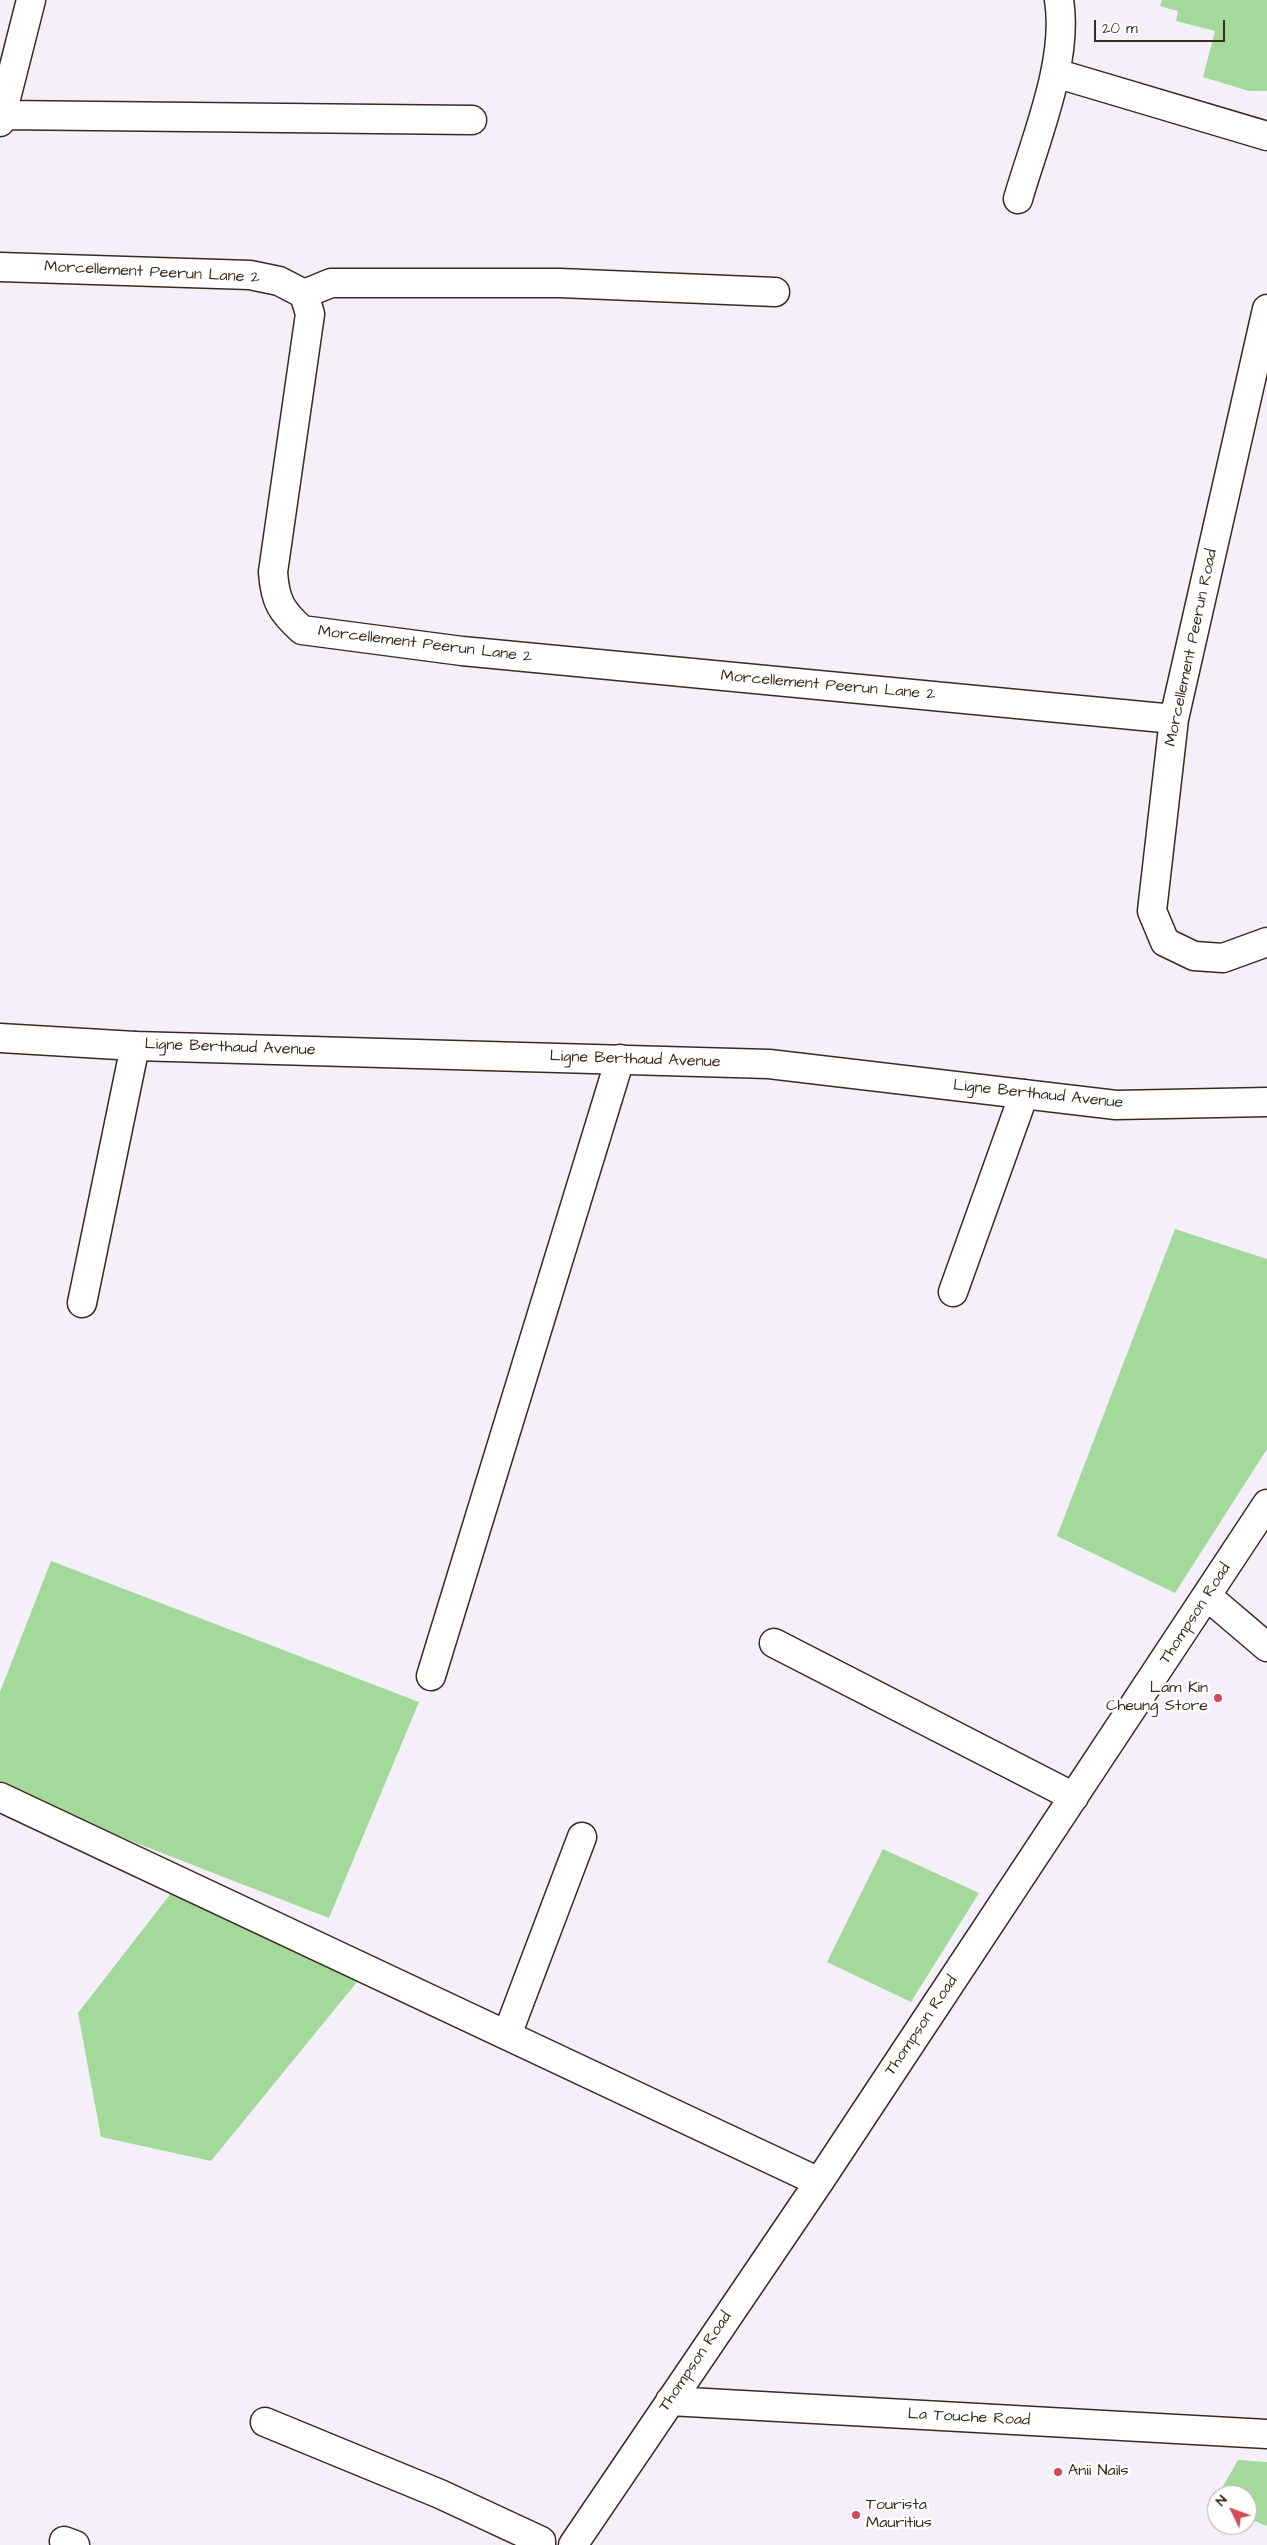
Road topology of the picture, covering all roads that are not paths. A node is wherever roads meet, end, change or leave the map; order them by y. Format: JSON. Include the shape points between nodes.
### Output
{"nodes":[{"id":1,"x":32,"y":0,"type":"edge"},
{"id":2,"x":1059,"y":0,"type":"edge"},
{"id":3,"x":1055,"y":73,"type":"junction"},
{"id":4,"x":1,"y":118,"type":"edge"},
{"id":5,"x":472,"y":120,"type":"dead end"},
{"id":6,"x":1267,"y":136,"type":"edge"},
{"id":7,"x":1018,"y":199,"type":"dead end"},
{"id":8,"x":0,"y":267,"type":"edge"},
{"id":9,"x":775,"y":292,"type":"dead end"},
{"id":10,"x":304,"y":294,"type":"junction"},
{"id":11,"x":1267,"y":309,"type":"edge"},
{"id":12,"x":1174,"y":719,"type":"junction"},
{"id":13,"x":1267,"y":942,"type":"edge"},
{"id":14,"x":0,"y":1038,"type":"edge"},
{"id":15,"x":135,"y":1046,"type":"junction"},
{"id":16,"x":620,"y":1059,"type":"junction"},
{"id":17,"x":1024,"y":1094,"type":"junction"},
{"id":18,"x":1267,"y":1102,"type":"edge"},
{"id":19,"x":953,"y":1292,"type":"dead end"},
{"id":20,"x":82,"y":1303,"type":"dead end"},
{"id":21,"x":1267,"y":1504,"type":"edge"},
{"id":22,"x":1207,"y":1596,"type":"junction"},
{"id":23,"x":774,"y":1644,"type":"dead end"},
{"id":24,"x":1267,"y":1647,"type":"edge"},
{"id":25,"x":432,"y":1676,"type":"dead end"},
{"id":26,"x":0,"y":1797,"type":"edge"},
{"id":27,"x":1074,"y":1797,"type":"junction"},
{"id":28,"x":582,"y":1837,"type":"dead end"},
{"id":29,"x":507,"y":2035,"type":"junction"},
{"id":30,"x":819,"y":2182,"type":"junction"},
{"id":31,"x":670,"y":2401,"type":"junction"},
{"id":32,"x":265,"y":2422,"type":"dead end"},
{"id":33,"x":1267,"y":2434,"type":"edge"},
{"id":34,"x":541,"y":2545,"type":"edge"},
{"id":35,"x":573,"y":2545,"type":"edge"}],
"edges":[{"from":1,"to":4,"type":"street"},
{"from":2,"to":3,"type":"street","via":[[1061,16]]},
{"from":3,"to":6,"type":"street"},
{"from":3,"to":7,"type":"street"},
{"from":4,"to":5,"type":"street"},
{"from":8,"to":10,"type":"street","name":"Morcellement Peerun Lane 2","via":[[250,275],[279,281]]},
{"from":9,"to":10,"type":"street","via":[[560,284],[331,283]]},
{"from":10,"to":12,"type":"street","name":"Morcellement Peerun Lane 2","via":[[310,314],[273,572],[274,592],[283,613],[302,630],[472,652]]},
{"from":11,"to":12,"type":"street","name":"Morcellement Peerun Road"},
{"from":12,"to":13,"type":"street","name":"Morcellement Peerun Road","via":[[1152,911],[1165,942],[1194,956],[1223,958]]},
{"from":14,"to":15,"type":"street","name":"Ligne Berthaud Avenue"},
{"from":15,"to":16,"type":"street","name":"Ligne Berthaud Avenue"},
{"from":15,"to":20,"type":"street"},
{"from":16,"to":17,"type":"street","name":"Ligne Berthaud Avenue","via":[[769,1064]]},
{"from":16,"to":25,"type":"street"},
{"from":17,"to":18,"type":"street","name":"Ligne Berthaud Avenue","via":[[1116,1105]]},
{"from":17,"to":19,"type":"street"},
{"from":21,"to":22,"type":"street","name":"Thompson Road"},
{"from":22,"to":24,"type":"street"},
{"from":22,"to":27,"type":"street","name":"Thompson Road"},
{"from":23,"to":27,"type":"street"},
{"from":26,"to":29,"type":"street"},
{"from":27,"to":30,"type":"street","name":"Thompson Road"},
{"from":28,"to":29,"type":"street"},
{"from":29,"to":30,"type":"street"},
{"from":30,"to":31,"type":"street","name":"Thompson Road"},
{"from":31,"to":33,"type":"street","name":"La Touche Road"},
{"from":31,"to":35,"type":"street","name":"Thompson Road"},
{"from":32,"to":34,"type":"street","via":[[440,2494],[541,2541]]}]}
